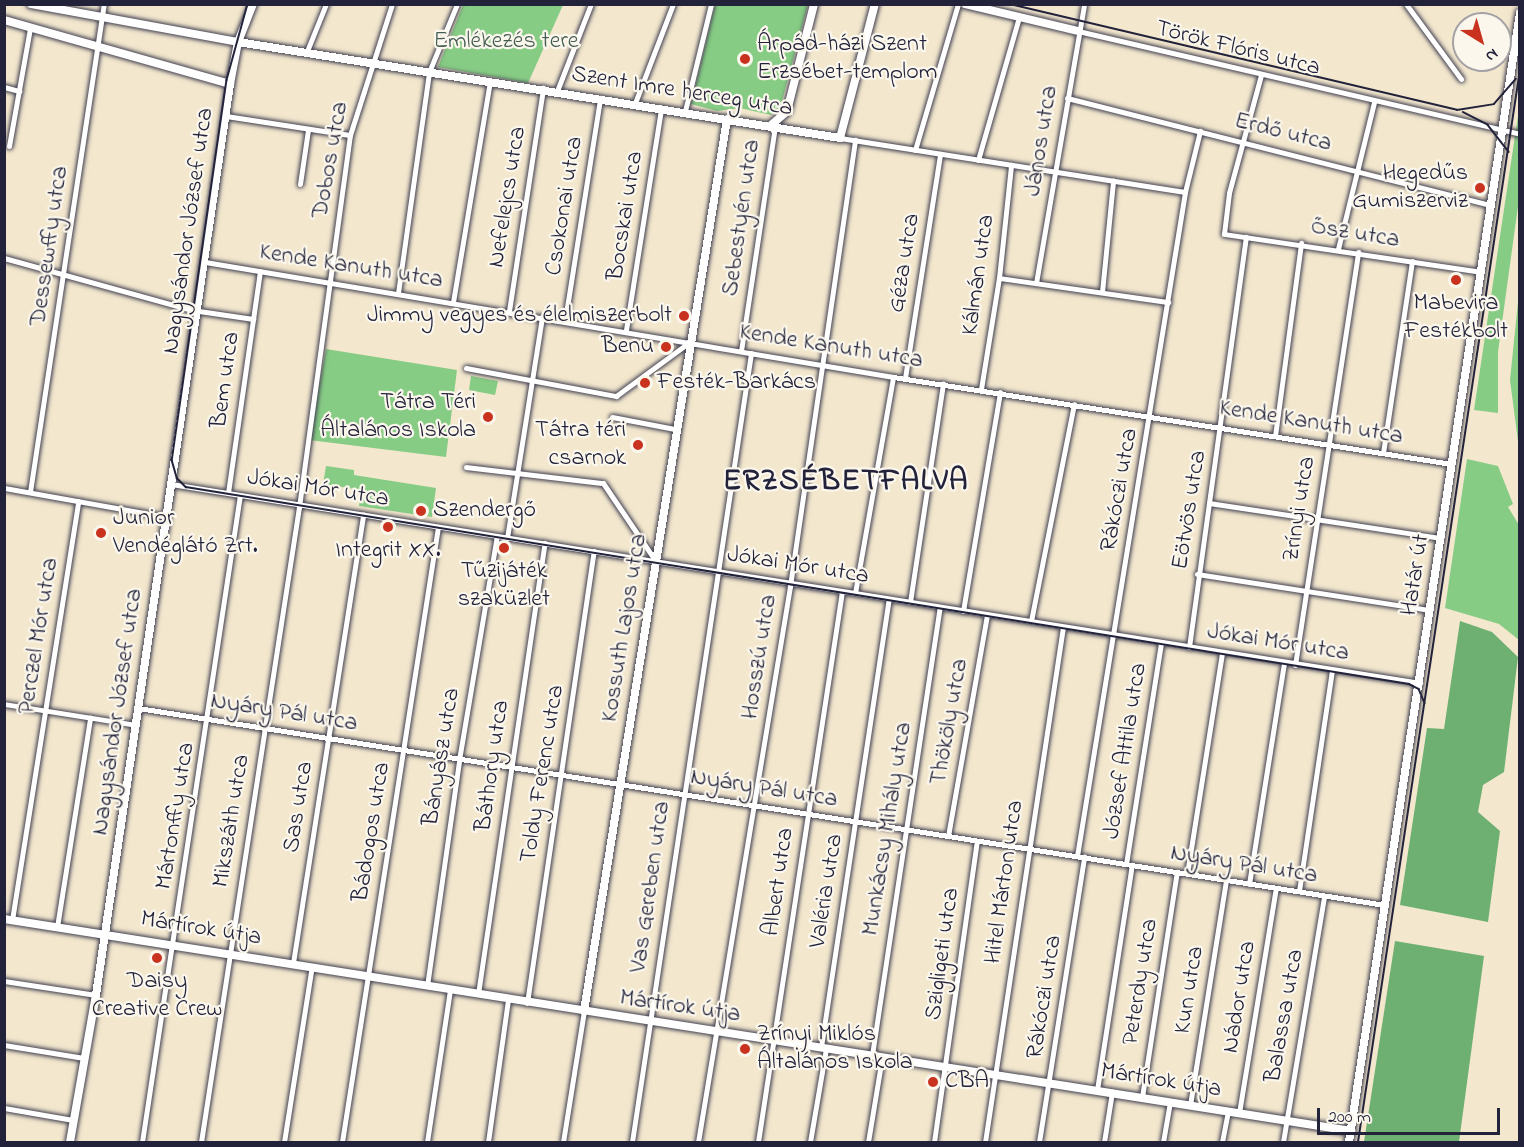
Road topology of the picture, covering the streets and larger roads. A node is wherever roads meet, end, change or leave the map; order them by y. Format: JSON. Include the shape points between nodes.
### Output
{"nodes":[{"id":1,"x":31,"y":4,"type":"edge"},
{"id":2,"x":104,"y":4,"type":"edge"},
{"id":3,"x":253,"y":4,"type":"edge"},
{"id":4,"x":326,"y":4,"type":"edge"},
{"id":5,"x":392,"y":4,"type":"edge"},
{"id":6,"x":457,"y":4,"type":"edge"},
{"id":7,"x":591,"y":4,"type":"edge"},
{"id":8,"x":673,"y":4,"type":"edge"},
{"id":9,"x":711,"y":4,"type":"edge"},
{"id":10,"x":814,"y":4,"type":"edge"},
{"id":11,"x":875,"y":4,"type":"edge"},
{"id":12,"x":958,"y":4,"type":"edge"},
{"id":13,"x":965,"y":4,"type":"edge"},
{"id":14,"x":1084,"y":4,"type":"edge"},
{"id":15,"x":1406,"y":4,"type":"edge"},
{"id":16,"x":1520,"y":14,"type":"edge"},
{"id":17,"x":102,"y":16,"type":"junction"},
{"id":18,"x":1019,"y":17,"type":"junction"},
{"id":19,"x":4,"y":20,"type":"edge"},
{"id":20,"x":30,"y":28,"type":"junction"},
{"id":21,"x":1078,"y":31,"type":"junction"},
{"id":22,"x":238,"y":42,"type":"junction"},
{"id":23,"x":98,"y":46,"type":"junction"},
{"id":24,"x":307,"y":51,"type":"junction"},
{"id":25,"x":371,"y":62,"type":"junction"},
{"id":26,"x":429,"y":72,"type":"junction"},
{"id":27,"x":1260,"y":75,"type":"junction"},
{"id":28,"x":1461,"y":79,"type":"dead end"},
{"id":29,"x":490,"y":82,"type":"junction"},
{"id":30,"x":230,"y":84,"type":"junction"},
{"id":31,"x":4,"y":87,"type":"edge"},
{"id":32,"x":543,"y":88,"type":"junction"},
{"id":33,"x":19,"y":91,"type":"junction"},
{"id":34,"x":557,"y":91,"type":"junction"},
{"id":35,"x":600,"y":98,"type":"junction"},
{"id":36,"x":1067,"y":99,"type":"junction"},
{"id":37,"x":1374,"y":102,"type":"junction"},
{"id":38,"x":635,"y":103,"type":"junction"},
{"id":39,"x":661,"y":108,"type":"junction"},
{"id":40,"x":685,"y":111,"type":"junction"},
{"id":41,"x":787,"y":111,"type":"junction"},
{"id":42,"x":226,"y":116,"type":"junction"},
{"id":43,"x":727,"y":119,"type":"junction"},
{"id":44,"x":770,"y":126,"type":"junction"},
{"id":45,"x":308,"y":130,"type":"junction"},
{"id":46,"x":794,"y":130,"type":"junction"},
{"id":47,"x":1501,"y":130,"type":"junction"},
{"id":48,"x":1200,"y":131,"type":"junction"},
{"id":49,"x":350,"y":135,"type":"junction"},
{"id":50,"x":1518,"y":135,"type":"edge"},
{"id":51,"x":840,"y":138,"type":"junction"},
{"id":52,"x":855,"y":140,"type":"junction"},
{"id":53,"x":1244,"y":142,"type":"junction"},
{"id":54,"x":9,"y":146,"type":"dead end"},
{"id":55,"x":915,"y":150,"type":"junction"},
{"id":56,"x":940,"y":154,"type":"junction"},
{"id":57,"x":978,"y":160,"type":"junction"},
{"id":58,"x":1011,"y":165,"type":"junction"},
{"id":59,"x":1358,"y":169,"type":"junction"},
{"id":60,"x":1056,"y":172,"type":"junction"},
{"id":61,"x":1113,"y":181,"type":"junction"},
{"id":62,"x":300,"y":184,"type":"dead end"},
{"id":63,"x":1185,"y":192,"type":"junction"},
{"id":64,"x":1491,"y":205,"type":"junction"},
{"id":65,"x":1246,"y":237,"type":"junction"},
{"id":66,"x":1301,"y":243,"type":"junction"},
{"id":67,"x":1338,"y":249,"type":"junction"},
{"id":68,"x":1358,"y":252,"type":"junction"},
{"id":69,"x":4,"y":258,"type":"edge"},
{"id":70,"x":1412,"y":261,"type":"junction"},
{"id":71,"x":205,"y":262,"type":"junction"},
{"id":72,"x":260,"y":271,"type":"junction"},
{"id":73,"x":1481,"y":272,"type":"junction"},
{"id":74,"x":64,"y":275,"type":"junction"},
{"id":75,"x":999,"y":278,"type":"junction"},
{"id":76,"x":329,"y":282,"type":"junction"},
{"id":77,"x":1036,"y":283,"type":"junction"},
{"id":78,"x":1102,"y":292,"type":"junction"},
{"id":79,"x":398,"y":293,"type":"junction"},
{"id":80,"x":453,"y":302,"type":"junction"},
{"id":81,"x":1168,"y":302,"type":"junction"},
{"id":82,"x":198,"y":311,"type":"junction"},
{"id":83,"x":509,"y":311,"type":"junction"},
{"id":84,"x":542,"y":317,"type":"junction"},
{"id":85,"x":253,"y":319,"type":"junction"},
{"id":86,"x":566,"y":320,"type":"junction"},
{"id":87,"x":626,"y":330,"type":"junction"},
{"id":88,"x":691,"y":341,"type":"junction"},
{"id":89,"x":741,"y":351,"type":"junction"},
{"id":90,"x":751,"y":353,"type":"junction"},
{"id":91,"x":822,"y":364,"type":"junction"},
{"id":92,"x":466,"y":368,"type":"dead end"},
{"id":93,"x":893,"y":376,"type":"junction"},
{"id":94,"x":904,"y":378,"type":"junction"},
{"id":95,"x":530,"y":379,"type":"junction"},
{"id":96,"x":943,"y":383,"type":"junction"},
{"id":97,"x":981,"y":389,"type":"junction"},
{"id":98,"x":1000,"y":392,"type":"junction"},
{"id":99,"x":1074,"y":404,"type":"junction"},
{"id":100,"x":612,"y":417,"type":"dead end"},
{"id":101,"x":1151,"y":417,"type":"junction"},
{"id":102,"x":1221,"y":428,"type":"junction"},
{"id":103,"x":675,"y":429,"type":"junction"},
{"id":104,"x":1275,"y":436,"type":"junction"},
{"id":105,"x":1329,"y":444,"type":"junction"},
{"id":106,"x":1383,"y":453,"type":"junction"},
{"id":107,"x":1452,"y":464,"type":"junction"},
{"id":108,"x":466,"y":467,"type":"dead end"},
{"id":109,"x":518,"y":474,"type":"junction"},
{"id":110,"x":171,"y":484,"type":"junction"},
{"id":111,"x":4,"y":488,"type":"edge"},
{"id":112,"x":30,"y":492,"type":"junction"},
{"id":113,"x":228,"y":493,"type":"junction"},
{"id":114,"x":240,"y":495,"type":"junction"},
{"id":115,"x":78,"y":501,"type":"junction"},
{"id":116,"x":1209,"y":503,"type":"junction"},
{"id":117,"x":300,"y":504,"type":"junction"},
{"id":118,"x":363,"y":514,"type":"junction"},
{"id":119,"x":166,"y":517,"type":"junction"},
{"id":120,"x":1317,"y":519,"type":"junction"},
{"id":121,"x":438,"y":527,"type":"junction"},
{"id":122,"x":497,"y":536,"type":"junction"},
{"id":123,"x":507,"y":538,"type":"junction"},
{"id":124,"x":1441,"y":538,"type":"junction"},
{"id":125,"x":545,"y":543,"type":"junction"},
{"id":126,"x":594,"y":551,"type":"junction"},
{"id":127,"x":655,"y":560,"type":"junction"},
{"id":128,"x":717,"y":571,"type":"junction"},
{"id":129,"x":1197,"y":574,"type":"junction"},
{"id":130,"x":790,"y":583,"type":"junction"},
{"id":131,"x":842,"y":591,"type":"junction"},
{"id":132,"x":1305,"y":591,"type":"junction"},
{"id":133,"x":855,"y":593,"type":"junction"},
{"id":134,"x":888,"y":599,"type":"junction"},
{"id":135,"x":910,"y":602,"type":"junction"},
{"id":136,"x":940,"y":607,"type":"junction"},
{"id":137,"x":1430,"y":610,"type":"junction"},
{"id":138,"x":963,"y":611,"type":"junction"},
{"id":139,"x":987,"y":614,"type":"junction"},
{"id":140,"x":1031,"y":621,"type":"junction"},
{"id":141,"x":1064,"y":627,"type":"junction"},
{"id":142,"x":1114,"y":635,"type":"junction"},
{"id":143,"x":1161,"y":642,"type":"junction"},
{"id":144,"x":1189,"y":647,"type":"junction"},
{"id":145,"x":1222,"y":653,"type":"junction"},
{"id":146,"x":1284,"y":663,"type":"junction"},
{"id":147,"x":1295,"y":664,"type":"junction"},
{"id":148,"x":1332,"y":670,"type":"junction"},
{"id":149,"x":1420,"y":683,"type":"junction"},
{"id":150,"x":4,"y":704,"type":"edge"},
{"id":151,"x":138,"y":708,"type":"junction"},
{"id":152,"x":45,"y":710,"type":"junction"},
{"id":153,"x":90,"y":718,"type":"junction"},
{"id":154,"x":209,"y":720,"type":"junction"},
{"id":155,"x":136,"y":724,"type":"junction"},
{"id":156,"x":266,"y":728,"type":"junction"},
{"id":157,"x":328,"y":739,"type":"junction"},
{"id":158,"x":404,"y":750,"type":"junction"},
{"id":159,"x":459,"y":760,"type":"junction"},
{"id":160,"x":511,"y":767,"type":"junction"},
{"id":161,"x":562,"y":775,"type":"junction"},
{"id":162,"x":620,"y":784,"type":"junction"},
{"id":163,"x":684,"y":794,"type":"junction"},
{"id":164,"x":753,"y":805,"type":"junction"},
{"id":165,"x":807,"y":813,"type":"junction"},
{"id":166,"x":856,"y":821,"type":"junction"},
{"id":167,"x":906,"y":829,"type":"junction"},
{"id":168,"x":948,"y":836,"type":"junction"},
{"id":169,"x":977,"y":841,"type":"junction"},
{"id":170,"x":1028,"y":849,"type":"junction"},
{"id":171,"x":1080,"y":857,"type":"junction"},
{"id":172,"x":1129,"y":865,"type":"junction"},
{"id":173,"x":1177,"y":872,"type":"junction"},
{"id":174,"x":1188,"y":874,"type":"junction"},
{"id":175,"x":1226,"y":880,"type":"junction"},
{"id":176,"x":1249,"y":884,"type":"junction"},
{"id":177,"x":1276,"y":888,"type":"junction"},
{"id":178,"x":1299,"y":891,"type":"junction"},
{"id":179,"x":1324,"y":896,"type":"junction"},
{"id":180,"x":1385,"y":905,"type":"junction"},
{"id":181,"x":8,"y":919,"type":"edge"},
{"id":182,"x":57,"y":927,"type":"junction"},
{"id":183,"x":104,"y":934,"type":"junction"},
{"id":184,"x":175,"y":945,"type":"junction"},
{"id":185,"x":230,"y":953,"type":"junction"},
{"id":186,"x":293,"y":963,"type":"junction"},
{"id":187,"x":312,"y":966,"type":"junction"},
{"id":188,"x":367,"y":975,"type":"junction"},
{"id":189,"x":4,"y":981,"type":"edge"},
{"id":190,"x":427,"y":986,"type":"junction"},
{"id":191,"x":450,"y":990,"type":"junction"},
{"id":192,"x":478,"y":994,"type":"junction"},
{"id":193,"x":96,"y":995,"type":"junction"},
{"id":194,"x":508,"y":1000,"type":"junction"},
{"id":195,"x":527,"y":1003,"type":"junction"},
{"id":196,"x":584,"y":1011,"type":"junction"},
{"id":197,"x":650,"y":1023,"type":"junction"},
{"id":198,"x":718,"y":1032,"type":"junction"},
{"id":199,"x":774,"y":1040,"type":"junction"},
{"id":200,"x":4,"y":1045,"type":"edge"},
{"id":201,"x":824,"y":1047,"type":"junction"},
{"id":202,"x":872,"y":1055,"type":"junction"},
{"id":203,"x":882,"y":1057,"type":"junction"},
{"id":204,"x":84,"y":1058,"type":"junction"},
{"id":205,"x":945,"y":1067,"type":"junction"},
{"id":206,"x":995,"y":1075,"type":"junction"},
{"id":207,"x":1050,"y":1082,"type":"junction"},
{"id":208,"x":1097,"y":1090,"type":"junction"},
{"id":209,"x":1112,"y":1092,"type":"junction"},
{"id":210,"x":1142,"y":1097,"type":"junction"},
{"id":211,"x":1170,"y":1102,"type":"junction"},
{"id":212,"x":1190,"y":1105,"type":"junction"},
{"id":213,"x":4,"y":1108,"type":"edge"},
{"id":214,"x":1228,"y":1111,"type":"junction"},
{"id":215,"x":1239,"y":1113,"type":"junction"},
{"id":216,"x":73,"y":1120,"type":"junction"},
{"id":217,"x":1286,"y":1120,"type":"junction"},
{"id":218,"x":1351,"y":1131,"type":"junction"},
{"id":219,"x":69,"y":1143,"type":"edge"},
{"id":220,"x":142,"y":1143,"type":"edge"},
{"id":221,"x":201,"y":1143,"type":"edge"},
{"id":222,"x":284,"y":1143,"type":"edge"},
{"id":223,"x":342,"y":1143,"type":"edge"},
{"id":224,"x":427,"y":1143,"type":"edge"},
{"id":225,"x":488,"y":1143,"type":"edge"},
{"id":226,"x":563,"y":1143,"type":"edge"},
{"id":227,"x":632,"y":1143,"type":"edge"},
{"id":228,"x":698,"y":1143,"type":"edge"},
{"id":229,"x":758,"y":1143,"type":"edge"},
{"id":230,"x":810,"y":1143,"type":"edge"},
{"id":231,"x":868,"y":1143,"type":"edge"},
{"id":232,"x":934,"y":1143,"type":"edge"},
{"id":233,"x":985,"y":1143,"type":"edge"},
{"id":234,"x":1040,"y":1143,"type":"edge"},
{"id":235,"x":1104,"y":1143,"type":"edge"},
{"id":236,"x":1163,"y":1143,"type":"edge"},
{"id":237,"x":1222,"y":1143,"type":"edge"},
{"id":238,"x":1283,"y":1143,"type":"edge"},
{"id":239,"x":1349,"y":1143,"type":"edge"}],
"edges":[{"from":1,"to":17,"type":"street","name":"Szent Imre herceg utca"},
{"from":2,"to":17,"type":"street","name":"Dessewffy utca"},
{"from":3,"to":22,"type":"street","name":"Nagysándor József utca"},
{"from":4,"to":24,"type":"street"},
{"from":5,"to":25,"type":"street","name":"Dobos utca"},
{"from":6,"to":26,"type":"street"},
{"from":7,"to":34,"type":"street"},
{"from":8,"to":38,"type":"street"},
{"from":9,"to":40,"type":"street"},
{"from":10,"to":41,"type":"street"},
{"from":11,"to":51,"type":"street"},
{"from":12,"to":55,"type":"street"},
{"from":13,"to":18,"type":"street","name":"Török Flóris utca"},
{"from":14,"to":21,"type":"street","name":"János utca"},
{"from":15,"to":28,"type":"street"},
{"from":16,"to":47,"type":"street","name":"Határ út"},
{"from":17,"to":22,"type":"street","name":"Szent Imre herceg utca"},
{"from":17,"to":23,"type":"street","name":"Dessewffy utca"},
{"from":18,"to":21,"type":"street","name":"Török Flóris utca"},
{"from":18,"to":57,"type":"street"},
{"from":19,"to":20,"type":"street"},
{"from":20,"to":23,"type":"street"},
{"from":20,"to":33,"type":"street"},
{"from":21,"to":27,"type":"street","name":"Török Flóris utca"},
{"from":21,"to":36,"type":"street","name":"János utca"},
{"from":22,"to":24,"type":"street","name":"Szent Imre herceg utca"},
{"from":22,"to":30,"type":"street","name":"Nagysándor József utca"},
{"from":23,"to":30,"type":"street"},
{"from":23,"to":74,"type":"street","name":"Dessewffy utca"},
{"from":24,"to":25,"type":"street","name":"Szent Imre herceg utca"},
{"from":25,"to":26,"type":"street","name":"Szent Imre herceg utca"},
{"from":25,"to":49,"type":"street","name":"Dobos utca"},
{"from":26,"to":29,"type":"street","name":"Szent Imre herceg utca"},
{"from":26,"to":79,"type":"street"},
{"from":27,"to":37,"type":"street","name":"Török Flóris utca"},
{"from":27,"to":53,"type":"street"},
{"from":29,"to":32,"type":"street","name":"Szent Imre herceg utca"},
{"from":29,"to":80,"type":"street"},
{"from":30,"to":42,"type":"street","name":"Nagysándor József utca"},
{"from":31,"to":33,"type":"street"},
{"from":32,"to":34,"type":"street","name":"Szent Imre herceg utca"},
{"from":32,"to":83,"type":"street","name":"Nefelejcs utca"},
{"from":33,"to":54,"type":"street"},
{"from":34,"to":35,"type":"street","name":"Szent Imre herceg utca"},
{"from":35,"to":38,"type":"street","name":"Szent Imre herceg utca"},
{"from":35,"to":86,"type":"street","name":"Csokonai utca"},
{"from":36,"to":48,"type":"street","name":"Erdő utca"},
{"from":36,"to":60,"type":"street","name":"János utca"},
{"from":37,"to":47,"type":"street","name":"Török Flóris utca"},
{"from":37,"to":59,"type":"street"},
{"from":38,"to":39,"type":"street","name":"Szent Imre herceg utca"},
{"from":39,"to":40,"type":"street","name":"Szent Imre herceg utca"},
{"from":39,"to":87,"type":"street","name":"Bocskai utca"},
{"from":40,"to":43,"type":"street","name":"Szent Imre herceg utca"},
{"from":41,"to":44,"type":"street"},
{"from":41,"to":46,"type":"street","via":[[788,124]]},
{"from":42,"to":45,"type":"street"},
{"from":42,"to":71,"type":"street","name":"Nagysándor József utca"},
{"from":43,"to":44,"type":"street","name":"Szent Imre herceg utca"},
{"from":43,"to":88,"type":"street","name":"Kossuth Lajos utca"},
{"from":44,"to":46,"type":"street","name":"Szent Imre herceg utca"},
{"from":44,"to":89,"type":"street","name":"Sebestyén utca","via":[[774,132]]},
{"from":45,"to":49,"type":"street"},
{"from":45,"to":62,"type":"street"},
{"from":46,"to":51,"type":"street","name":"Szent Imre herceg utca"},
{"from":47,"to":50,"type":"street","name":"Török Flóris utca"},
{"from":47,"to":64,"type":"street","name":"Határ út"},
{"from":48,"to":53,"type":"street","name":"Erdő utca"},
{"from":48,"to":63,"type":"street","name":"Rákóczi utca"},
{"from":49,"to":76,"type":"street","name":"Dobos utca"},
{"from":51,"to":52,"type":"street","name":"Szent Imre herceg utca"},
{"from":52,"to":55,"type":"street","name":"Szent Imre herceg utca"},
{"from":52,"to":91,"type":"street","name":"Hosszú utca"},
{"from":53,"to":59,"type":"street","name":"Erdő utca"},
{"from":53,"to":65,"type":"street","name":"Ősz utca","via":[[1229,193],[1224,234]]},
{"from":55,"to":56,"type":"street","name":"Szent Imre herceg utca"},
{"from":56,"to":57,"type":"street","name":"Szent Imre herceg utca"},
{"from":56,"to":94,"type":"street","name":"Géza utca"},
{"from":57,"to":58,"type":"street","name":"Szent Imre herceg utca"},
{"from":58,"to":60,"type":"street","name":"Szent Imre herceg utca"},
{"from":58,"to":75,"type":"street","name":"Kálmán utca"},
{"from":59,"to":64,"type":"street","name":"Erdő utca"},
{"from":59,"to":67,"type":"street"},
{"from":60,"to":61,"type":"street","name":"Szent Imre herceg utca"},
{"from":60,"to":77,"type":"street","name":"János utca"},
{"from":61,"to":63,"type":"street","name":"Szent Imre herceg utca"},
{"from":61,"to":78,"type":"street"},
{"from":63,"to":81,"type":"street","name":"Rákóczi utca"},
{"from":64,"to":73,"type":"street","name":"Határ út"},
{"from":65,"to":66,"type":"street","name":"Ősz utca"},
{"from":65,"to":102,"type":"street","name":"Eötvös utca"},
{"from":66,"to":67,"type":"street","name":"Ősz utca"},
{"from":66,"to":104,"type":"street"},
{"from":67,"to":68,"type":"street","name":"Ősz utca"},
{"from":68,"to":70,"type":"street","name":"Ősz utca"},
{"from":68,"to":105,"type":"street","name":"Zrínyi utca"},
{"from":69,"to":74,"type":"street"},
{"from":70,"to":73,"type":"street","name":"Ősz utca"},
{"from":70,"to":106,"type":"street"},
{"from":71,"to":72,"type":"street","name":"Kende Kanuth utca"},
{"from":71,"to":82,"type":"street","name":"Nagysándor József utca"},
{"from":72,"to":76,"type":"street","name":"Kende Kanuth utca"},
{"from":72,"to":85,"type":"street","name":"Bem utca"},
{"from":73,"to":107,"type":"street","name":"Határ út"},
{"from":74,"to":82,"type":"street"},
{"from":74,"to":112,"type":"street","name":"Dessewffy utca"},
{"from":75,"to":77,"type":"street"},
{"from":75,"to":97,"type":"street","name":"Kálmán utca"},
{"from":76,"to":79,"type":"street","name":"Kende Kanuth utca"},
{"from":76,"to":117,"type":"street","name":"Dobos utca"},
{"from":77,"to":78,"type":"street"},
{"from":78,"to":81,"type":"street"},
{"from":79,"to":80,"type":"street","name":"Kende Kanuth utca"},
{"from":80,"to":83,"type":"street","name":"Kende Kanuth utca"},
{"from":81,"to":101,"type":"street","name":"Rákóczi utca"},
{"from":82,"to":85,"type":"street"},
{"from":82,"to":110,"type":"street","name":"Nagysándor József utca"},
{"from":83,"to":84,"type":"street","name":"Kende Kanuth utca"},
{"from":84,"to":86,"type":"street","name":"Kende Kanuth utca"},
{"from":84,"to":95,"type":"street"},
{"from":85,"to":113,"type":"street","name":"Bem utca"},
{"from":86,"to":87,"type":"street","name":"Kende Kanuth utca"},
{"from":87,"to":88,"type":"street","name":"Kende Kanuth utca"},
{"from":88,"to":89,"type":"street","name":"Kende Kanuth utca"},
{"from":88,"to":95,"type":"street","via":[[616,396]]},
{"from":88,"to":103,"type":"street","name":"Kossuth Lajos utca"},
{"from":89,"to":90,"type":"street","name":"Kende Kanuth utca"},
{"from":90,"to":91,"type":"street","name":"Kende Kanuth utca"},
{"from":90,"to":128,"type":"street","name":"Vas Gereben utca"},
{"from":91,"to":93,"type":"street","name":"Kende Kanuth utca"},
{"from":91,"to":130,"type":"street","name":"Hosszú utca"},
{"from":92,"to":95,"type":"street"},
{"from":93,"to":94,"type":"street","name":"Kende Kanuth utca"},
{"from":93,"to":133,"type":"street"},
{"from":94,"to":96,"type":"street","name":"Kende Kanuth utca"},
{"from":95,"to":109,"type":"street","via":[[515,467]]},
{"from":96,"to":97,"type":"street","name":"Kende Kanuth utca"},
{"from":96,"to":135,"type":"street"},
{"from":97,"to":98,"type":"street","name":"Kende Kanuth utca"},
{"from":98,"to":99,"type":"street","name":"Kende Kanuth utca"},
{"from":98,"to":138,"type":"street"},
{"from":99,"to":101,"type":"street","name":"Kende Kanuth utca"},
{"from":99,"to":140,"type":"street"},
{"from":100,"to":103,"type":"street"},
{"from":101,"to":102,"type":"street","name":"Kende Kanuth utca"},
{"from":101,"to":142,"type":"street","name":"Rákóczi utca"},
{"from":102,"to":104,"type":"street","name":"Kende Kanuth utca"},
{"from":102,"to":116,"type":"street","name":"Eötvös utca"},
{"from":103,"to":127,"type":"street","name":"Kossuth Lajos utca"},
{"from":104,"to":105,"type":"street","name":"Kende Kanuth utca"},
{"from":105,"to":106,"type":"street","name":"Kende Kanuth utca"},
{"from":105,"to":120,"type":"street","name":"Zrínyi utca"},
{"from":106,"to":107,"type":"street","name":"Kende Kanuth utca"},
{"from":107,"to":124,"type":"street","name":"Határ út"},
{"from":108,"to":109,"type":"street"},
{"from":109,"to":123,"type":"street"},
{"from":109,"to":127,"type":"street","via":[[603,483]]},
{"from":110,"to":113,"type":"street","name":"Jókai Mór utca"},
{"from":110,"to":119,"type":"street","name":"Nagysándor József utca"},
{"from":111,"to":112,"type":"street"},
{"from":112,"to":115,"type":"street"},
{"from":113,"to":114,"type":"street","name":"Jókai Mór utca"},
{"from":114,"to":117,"type":"street","name":"Jókai Mór utca"},
{"from":114,"to":154,"type":"street","name":"Mártonffy utca"},
{"from":115,"to":119,"type":"street"},
{"from":115,"to":152,"type":"street","name":"Perczel Mór utca"},
{"from":116,"to":120,"type":"street"},
{"from":116,"to":129,"type":"street","name":"Eötvös utca"},
{"from":117,"to":118,"type":"street","name":"Jókai Mór utca"},
{"from":117,"to":156,"type":"street","name":"Mikszáth utca"},
{"from":118,"to":121,"type":"street","name":"Jókai Mór utca"},
{"from":118,"to":157,"type":"street","name":"Sas utca"},
{"from":119,"to":151,"type":"street","name":"Nagysándor József utca"},
{"from":120,"to":124,"type":"street"},
{"from":120,"to":132,"type":"street","name":"Zrínyi utca"},
{"from":121,"to":122,"type":"street","name":"Jókai Mór utca"},
{"from":121,"to":158,"type":"street","name":"Bádogos utca"},
{"from":122,"to":123,"type":"street","name":"Jókai Mór utca"},
{"from":122,"to":159,"type":"street","name":"Bányász utca"},
{"from":123,"to":125,"type":"street","name":"Jókai Mór utca"},
{"from":124,"to":137,"type":"street","name":"Határ út"},
{"from":125,"to":126,"type":"street","name":"Jókai Mór utca"},
{"from":125,"to":160,"type":"street","name":"Báthory utca"},
{"from":126,"to":127,"type":"street","name":"Jókai Mór utca"},
{"from":126,"to":161,"type":"street","name":"Toldy Ferenc utca"},
{"from":127,"to":128,"type":"street","name":"Jókai Mór utca"},
{"from":127,"to":162,"type":"street","name":"Kossuth Lajos utca"},
{"from":128,"to":130,"type":"street","name":"Jókai Mór utca"},
{"from":128,"to":163,"type":"street","name":"Vas Gereben utca"},
{"from":129,"to":132,"type":"street"},
{"from":129,"to":144,"type":"street","name":"Eötvös utca"},
{"from":130,"to":131,"type":"street","name":"Jókai Mór utca"},
{"from":130,"to":164,"type":"street","name":"Hosszú utca"},
{"from":131,"to":133,"type":"street","name":"Jókai Mór utca"},
{"from":131,"to":165,"type":"street","name":"Albert utca"},
{"from":132,"to":137,"type":"street"},
{"from":132,"to":147,"type":"street","name":"Zrínyi utca"},
{"from":133,"to":134,"type":"street","name":"Jókai Mór utca"},
{"from":134,"to":135,"type":"street","name":"Jókai Mór utca"},
{"from":134,"to":166,"type":"street","name":"Valéria utca"},
{"from":135,"to":136,"type":"street","name":"Jókai Mór utca"},
{"from":136,"to":138,"type":"street","name":"Jókai Mór utca"},
{"from":136,"to":167,"type":"street","name":"Munkácsy Mihály utca"},
{"from":137,"to":149,"type":"street","name":"Határ út"},
{"from":138,"to":139,"type":"street","name":"Jókai Mór utca"},
{"from":139,"to":140,"type":"street","name":"Jókai Mór utca"},
{"from":139,"to":168,"type":"street","name":"Thököly utca"},
{"from":140,"to":141,"type":"street","name":"Jókai Mór utca"},
{"from":141,"to":142,"type":"street","name":"Jókai Mór utca"},
{"from":141,"to":170,"type":"street","name":"Hitel Márton utca"},
{"from":142,"to":143,"type":"street","name":"Jókai Mór utca"},
{"from":142,"to":171,"type":"street","name":"Rákóczi utca"},
{"from":143,"to":144,"type":"street","name":"Jókai Mór utca"},
{"from":143,"to":172,"type":"street","name":"József Attila utca"},
{"from":144,"to":145,"type":"street","name":"Jókai Mór utca"},
{"from":145,"to":146,"type":"street","name":"Jókai Mór utca"},
{"from":145,"to":174,"type":"street"},
{"from":146,"to":147,"type":"street","name":"Jókai Mór utca"},
{"from":146,"to":176,"type":"street"},
{"from":147,"to":148,"type":"street","name":"Jókai Mór utca"},
{"from":148,"to":149,"type":"street","name":"Jókai Mór utca"},
{"from":148,"to":178,"type":"street"},
{"from":149,"to":180,"type":"street","name":"Határ út"},
{"from":150,"to":152,"type":"street"},
{"from":151,"to":154,"type":"street","name":"Nyáry Pál utca"},
{"from":151,"to":155,"type":"street","name":"Nagysándor József utca"},
{"from":152,"to":153,"type":"street"},
{"from":152,"to":181,"type":"street","name":"Perczel Mór utca"},
{"from":153,"to":155,"type":"street"},
{"from":153,"to":182,"type":"street"},
{"from":154,"to":156,"type":"street","name":"Nyáry Pál utca"},
{"from":154,"to":184,"type":"street","name":"Mártonffy utca"},
{"from":155,"to":183,"type":"street","name":"Nagysándor József utca"},
{"from":156,"to":157,"type":"street","name":"Nyáry Pál utca"},
{"from":156,"to":185,"type":"street","name":"Mikszáth utca"},
{"from":157,"to":158,"type":"street","name":"Nyáry Pál utca"},
{"from":157,"to":186,"type":"street","name":"Sas utca"},
{"from":158,"to":159,"type":"street","name":"Nyáry Pál utca"},
{"from":158,"to":188,"type":"street","name":"Bádogos utca"},
{"from":159,"to":160,"type":"street","name":"Nyáry Pál utca"},
{"from":159,"to":190,"type":"street","name":"Bányász utca"},
{"from":160,"to":161,"type":"street","name":"Nyáry Pál utca"},
{"from":160,"to":192,"type":"street","name":"Báthory utca"},
{"from":161,"to":162,"type":"street","name":"Nyáry Pál utca"},
{"from":161,"to":195,"type":"street","name":"Toldy Ferenc utca"},
{"from":162,"to":163,"type":"street","name":"Nyáry Pál utca"},
{"from":162,"to":196,"type":"street","name":"Kossuth Lajos utca"},
{"from":163,"to":164,"type":"street","name":"Nyáry Pál utca"},
{"from":163,"to":197,"type":"street","name":"Vas Gereben utca"},
{"from":164,"to":165,"type":"street","name":"Nyáry Pál utca"},
{"from":164,"to":198,"type":"street","name":"Hosszú utca"},
{"from":165,"to":166,"type":"street","name":"Nyáry Pál utca"},
{"from":165,"to":199,"type":"street","name":"Albert utca"},
{"from":166,"to":167,"type":"street","name":"Nyáry Pál utca"},
{"from":166,"to":201,"type":"street","name":"Valéria utca"},
{"from":167,"to":168,"type":"street","name":"Nyáry Pál utca"},
{"from":167,"to":202,"type":"street","name":"Munkácsy Mihály utca"},
{"from":168,"to":169,"type":"street","name":"Nyáry Pál utca"},
{"from":169,"to":170,"type":"street","name":"Nyáry Pál utca"},
{"from":169,"to":205,"type":"street","name":"Szigligeti utca"},
{"from":170,"to":171,"type":"street","name":"Nyáry Pál utca"},
{"from":170,"to":206,"type":"street","name":"Hitel Márton utca"},
{"from":171,"to":172,"type":"street","name":"Nyáry Pál utca"},
{"from":171,"to":207,"type":"street","name":"Rákóczi utca"},
{"from":172,"to":173,"type":"street","name":"Nyáry Pál utca"},
{"from":172,"to":208,"type":"street","name":"József Attila utca"},
{"from":173,"to":174,"type":"street","name":"Nyáry Pál utca"},
{"from":173,"to":210,"type":"street","name":"Peterdy utca"},
{"from":174,"to":175,"type":"street","name":"Nyáry Pál utca"},
{"from":175,"to":176,"type":"street","name":"Nyáry Pál utca"},
{"from":175,"to":212,"type":"street","name":"Kun utca"},
{"from":176,"to":177,"type":"street","name":"Nyáry Pál utca"},
{"from":177,"to":178,"type":"street","name":"Nyáry Pál utca"},
{"from":177,"to":215,"type":"street","name":"Nádor utca"},
{"from":178,"to":179,"type":"street","name":"Nyáry Pál utca"},
{"from":179,"to":180,"type":"street","name":"Nyáry Pál utca"},
{"from":179,"to":217,"type":"street","name":"Balassa utca"},
{"from":180,"to":218,"type":"street","name":"Határ út"},
{"from":181,"to":182,"type":"street","name":"Mártírok útja"},
{"from":182,"to":183,"type":"street","name":"Mártírok útja"},
{"from":183,"to":184,"type":"street","name":"Mártírok útja"},
{"from":183,"to":193,"type":"street","name":"Nagysándor József utca"},
{"from":184,"to":185,"type":"street","name":"Mártírok útja"},
{"from":184,"to":220,"type":"street","name":"Mártonffy utca"},
{"from":185,"to":186,"type":"street","name":"Mártírok útja"},
{"from":185,"to":221,"type":"street","name":"Mikszáth utca"},
{"from":186,"to":187,"type":"street","name":"Mártírok útja"},
{"from":187,"to":188,"type":"street","name":"Mártírok útja"},
{"from":187,"to":222,"type":"street"},
{"from":188,"to":190,"type":"street","name":"Mártírok útja"},
{"from":188,"to":223,"type":"street","name":"Bádogos utca"},
{"from":189,"to":193,"type":"street"},
{"from":190,"to":191,"type":"street","name":"Mártírok útja"},
{"from":191,"to":192,"type":"street","name":"Mártírok útja"},
{"from":191,"to":224,"type":"street"},
{"from":192,"to":194,"type":"street","name":"Mártírok útja"},
{"from":193,"to":204,"type":"street","name":"Nagysándor József utca"},
{"from":194,"to":195,"type":"street","name":"Mártírok útja"},
{"from":194,"to":225,"type":"street"},
{"from":195,"to":196,"type":"street","name":"Mártírok útja"},
{"from":196,"to":197,"type":"street","name":"Mártírok útja"},
{"from":196,"to":226,"type":"street","name":"Kossuth Lajos utca"},
{"from":197,"to":198,"type":"street","name":"Mártírok útja"},
{"from":197,"to":227,"type":"street","name":"Vas Gereben utca"},
{"from":198,"to":199,"type":"street","name":"Mártírok útja"},
{"from":198,"to":228,"type":"street","name":"Hosszú utca"},
{"from":199,"to":201,"type":"street","name":"Mártírok útja"},
{"from":199,"to":229,"type":"street","name":"Albert utca"},
{"from":200,"to":204,"type":"street"},
{"from":201,"to":202,"type":"street","name":"Mártírok útja"},
{"from":201,"to":230,"type":"street","name":"Valéria utca"},
{"from":202,"to":203,"type":"street","name":"Mártírok útja"},
{"from":203,"to":205,"type":"street","name":"Mártírok útja"},
{"from":203,"to":231,"type":"street"},
{"from":204,"to":216,"type":"street","name":"Nagysándor József utca"},
{"from":205,"to":206,"type":"street","name":"Mártírok útja"},
{"from":205,"to":232,"type":"street","name":"Szigligeti utca"},
{"from":206,"to":207,"type":"street","name":"Mártírok útja"},
{"from":206,"to":233,"type":"street","name":"Hitel Márton utca"},
{"from":207,"to":208,"type":"street","name":"Mártírok útja"},
{"from":207,"to":234,"type":"street","name":"Rákóczi utca"},
{"from":208,"to":209,"type":"street","name":"Mártírok útja"},
{"from":209,"to":210,"type":"street","name":"Mártírok útja"},
{"from":209,"to":235,"type":"street"},
{"from":210,"to":211,"type":"street","name":"Mártírok útja"},
{"from":211,"to":212,"type":"street","name":"Mártírok útja"},
{"from":211,"to":236,"type":"street"},
{"from":212,"to":214,"type":"street","name":"Mártírok útja"},
{"from":213,"to":216,"type":"street"},
{"from":214,"to":215,"type":"street","name":"Mártírok útja"},
{"from":214,"to":237,"type":"street"},
{"from":215,"to":217,"type":"street","name":"Mártírok útja"},
{"from":216,"to":219,"type":"street","name":"Nagysándor József utca"},
{"from":217,"to":218,"type":"street","name":"Mártírok útja"},
{"from":217,"to":238,"type":"street","name":"Balassa utca"},
{"from":218,"to":239,"type":"street","name":"Határ út"}]}
